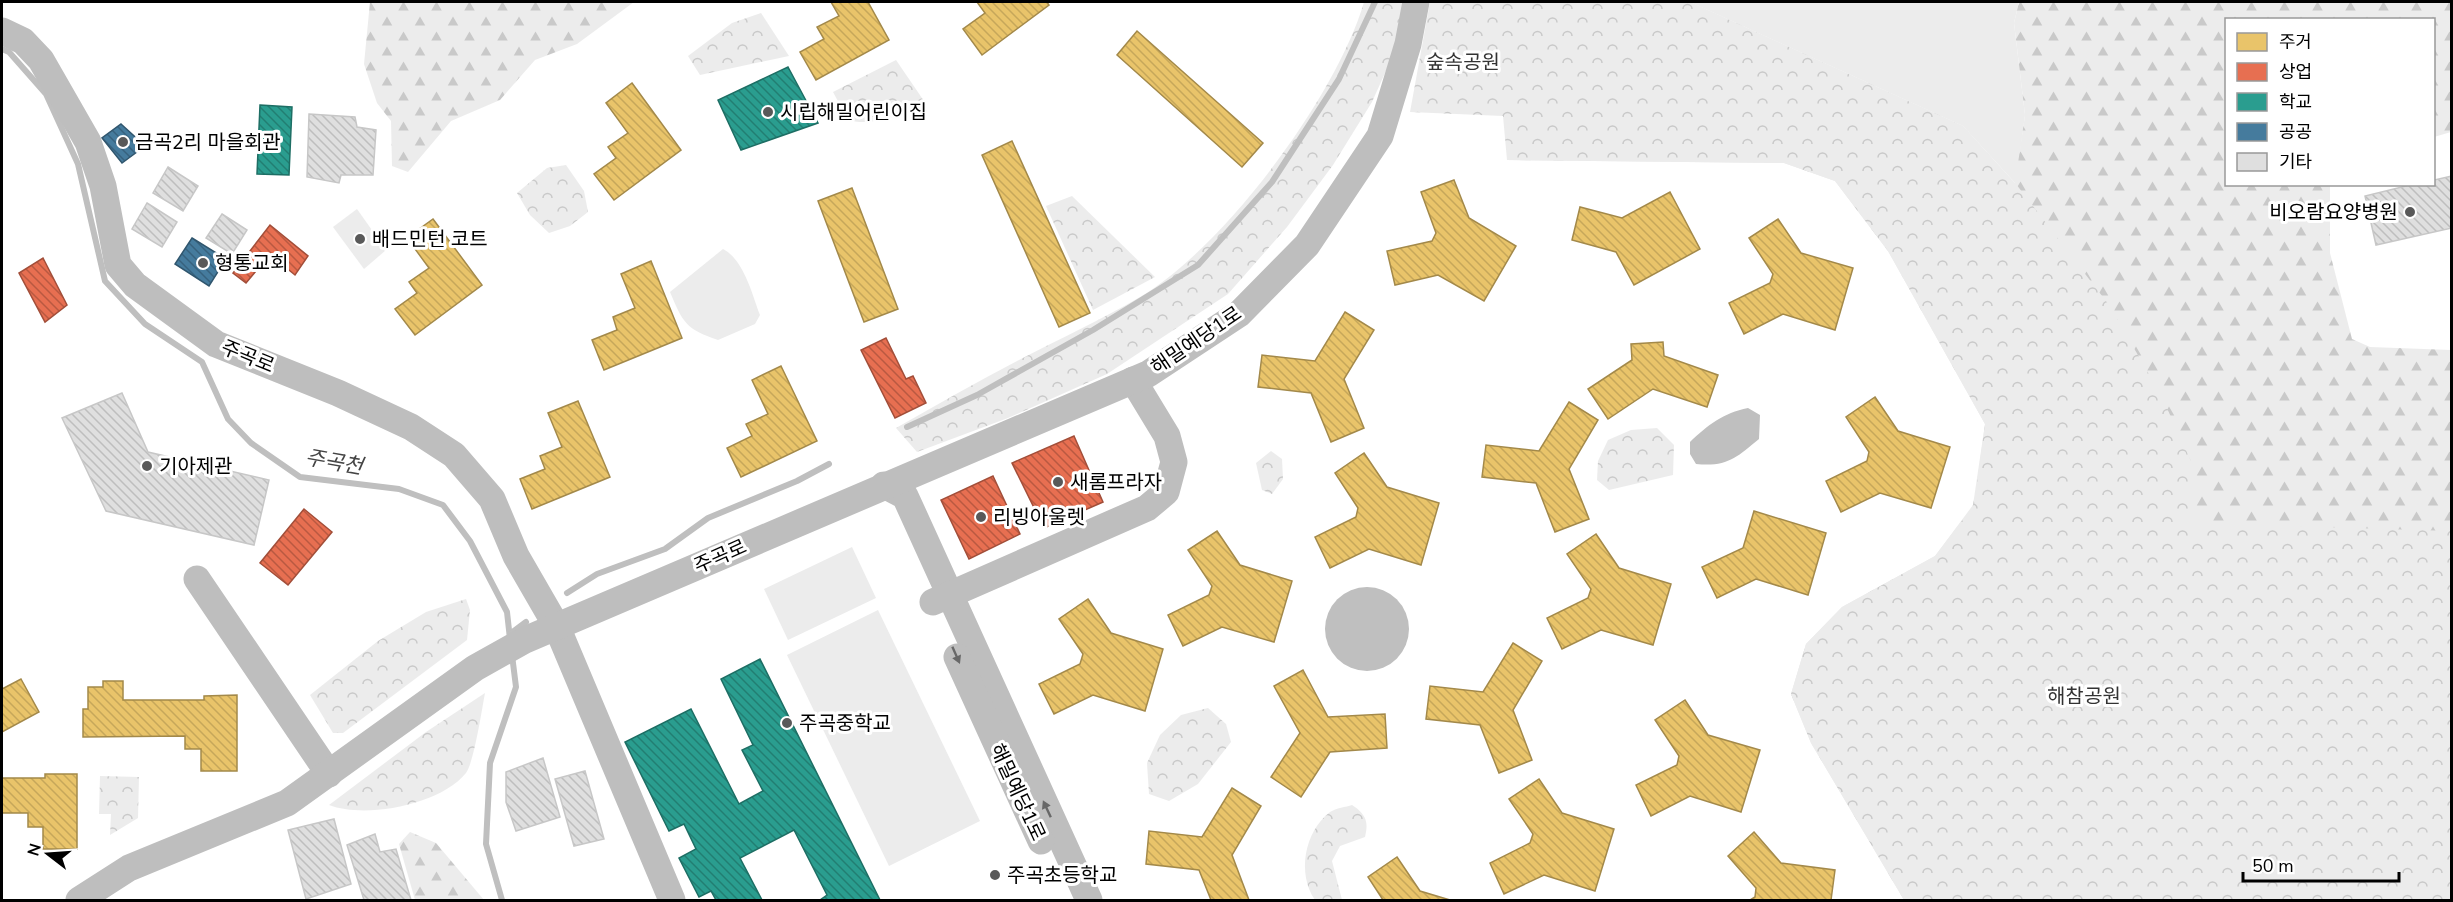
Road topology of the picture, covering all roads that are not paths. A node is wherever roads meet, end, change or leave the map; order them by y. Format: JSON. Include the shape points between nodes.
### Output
{"nodes":[{"id":1,"x":1416,"y":2,"type":"edge"},
{"id":2,"x":2,"y":31,"type":"edge"},
{"id":3,"x":1133,"y":380,"type":"junction"},
{"id":4,"x":884,"y":485,"type":"junction"},
{"id":5,"x":196,"y":579,"type":"dead end"},
{"id":6,"x":940,"y":598,"type":"junction"},
{"id":7,"x":557,"y":627,"type":"junction"},
{"id":8,"x":329,"y":774,"type":"junction"},
{"id":9,"x":80,"y":900,"type":"edge"},
{"id":10,"x":672,"y":900,"type":"edge"},
{"id":11,"x":1069,"y":900,"type":"edge"},
{"id":12,"x":1089,"y":900,"type":"edge"}],
"edges":[{"from":1,"to":3,"type":"street","name":"해밀예당1로","via":[[1408,44],[1380,136],[1307,244],[1239,314]]},
{"from":2,"to":7,"type":"street","name":"주곡로","via":[[23,41],[41,60],[88,142],[103,186],[118,265],[127,277],[216,344],[411,427],[454,455],[492,499],[516,556]]},
{"from":3,"to":4,"type":"street","name":"해밀예당1로"},
{"from":3,"to":6,"type":"street","via":[[1167,436],[1174,462],[1166,492],[1147,508]]},
{"from":4,"to":6,"type":"street","name":"해밀예당1로","via":[[905,496]]},
{"from":4,"to":7,"type":"street","name":"주곡로"},
{"from":5,"to":8,"type":"street"},
{"from":6,"to":11,"type":"street","name":"해밀예당1로","one_way":true,"via":[[996,746]]},
{"from":12,"to":6,"type":"street","name":"해밀예당1로","one_way":true},
{"from":7,"to":8,"type":"street","via":[[525,640],[475,669]]},
{"from":7,"to":10,"type":"street","name":"주곡로"},
{"from":8,"to":9,"type":"street","via":[[287,803],[129,868]]}]}
